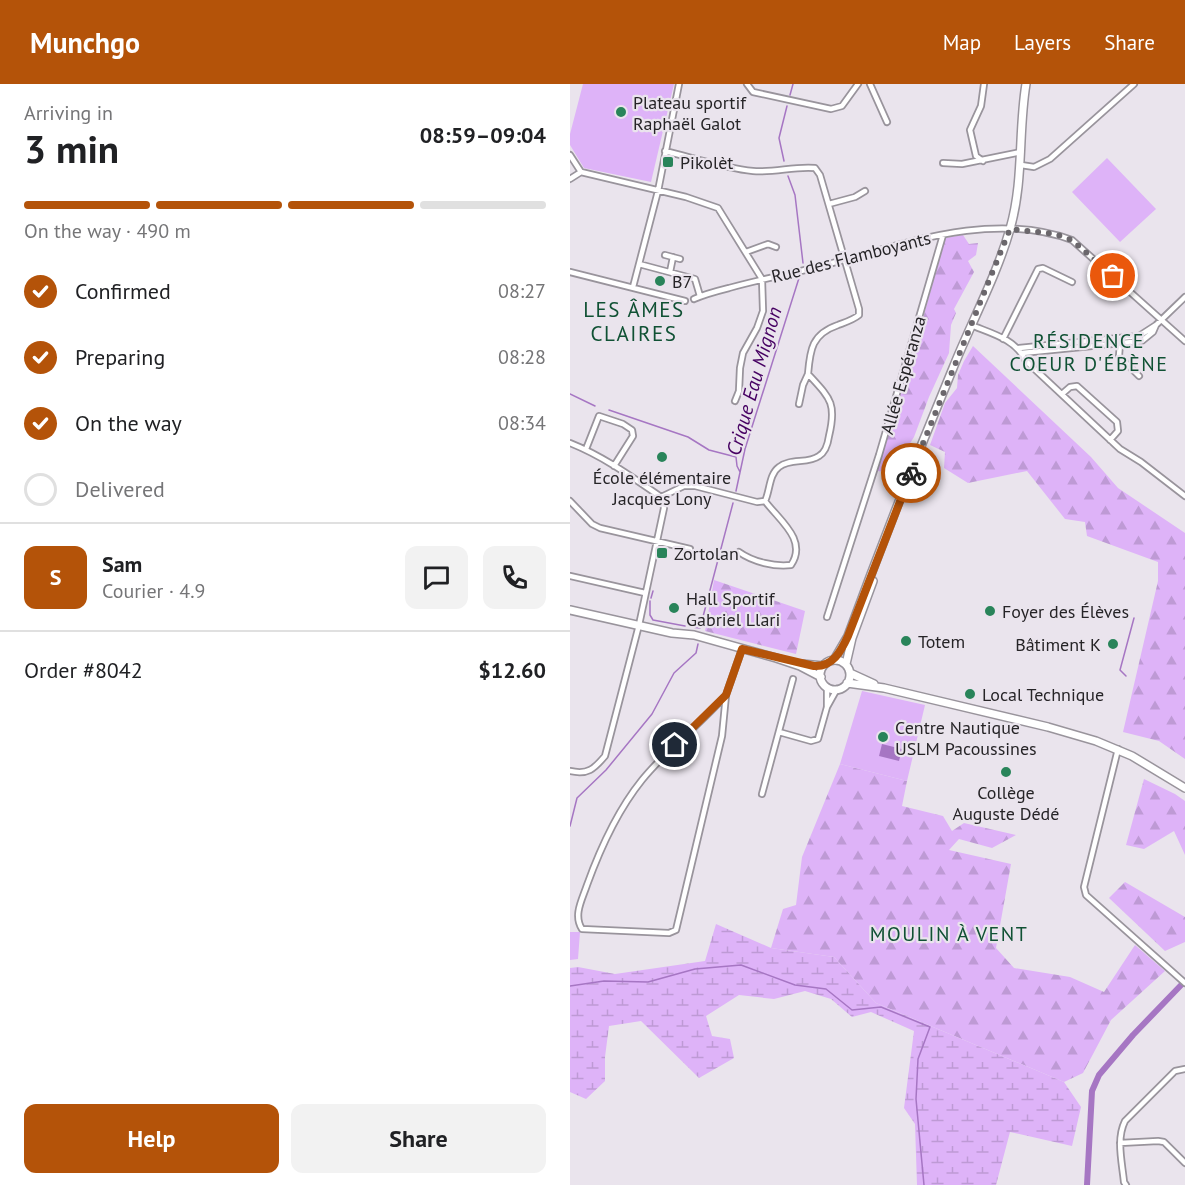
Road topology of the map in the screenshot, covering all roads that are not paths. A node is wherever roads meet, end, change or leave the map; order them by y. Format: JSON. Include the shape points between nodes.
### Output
{"nodes":[{"id":1,"x":679,"y":84,"type":"edge"},
{"id":2,"x":747,"y":84,"type":"edge"},
{"id":3,"x":858,"y":84,"type":"edge"},
{"id":4,"x":870,"y":84,"type":"edge"},
{"id":5,"x":984,"y":84,"type":"edge"},
{"id":6,"x":1026,"y":84,"type":"edge"},
{"id":7,"x":1134,"y":84,"type":"edge"},
{"id":8,"x":887,"y":122,"type":"dead end"},
{"id":9,"x":665,"y":151,"type":"junction"},
{"id":10,"x":1022,"y":152,"type":"junction"},
{"id":11,"x":570,"y":155,"type":"edge"},
{"id":12,"x":983,"y":161,"type":"junction"},
{"id":13,"x":943,"y":163,"type":"dead end"},
{"id":14,"x":1021,"y":165,"type":"junction"},
{"id":15,"x":581,"y":172,"type":"junction"},
{"id":16,"x":570,"y":179,"type":"edge"},
{"id":17,"x":657,"y":190,"type":"junction"},
{"id":18,"x":865,"y":191,"type":"dead end"},
{"id":19,"x":829,"y":204,"type":"junction"},
{"id":20,"x":1010,"y":229,"type":"junction"},
{"id":21,"x":943,"y":235,"type":"junction"},
{"id":22,"x":776,"y":247,"type":"dead end"},
{"id":23,"x":746,"y":252,"type":"junction"},
{"id":24,"x":665,"y":255,"type":"dead end"},
{"id":25,"x":673,"y":257,"type":"junction"},
{"id":26,"x":680,"y":259,"type":"dead end"},
{"id":27,"x":846,"y":260,"type":"junction"},
{"id":28,"x":639,"y":264,"type":"junction"},
{"id":29,"x":570,"y":272,"type":"edge"},
{"id":30,"x":669,"y":272,"type":"junction"},
{"id":31,"x":762,"y":279,"type":"junction"},
{"id":32,"x":1072,"y":282,"type":"dead end"},
{"id":33,"x":633,"y":287,"type":"junction"},
{"id":34,"x":700,"y":296,"type":"junction"},
{"id":35,"x":1185,"y":297,"type":"edge"},
{"id":36,"x":694,"y":299,"type":"dead end"},
{"id":37,"x":685,"y":301,"type":"dead end"},
{"id":38,"x":1161,"y":320,"type":"junction"},
{"id":39,"x":970,"y":325,"type":"junction"},
{"id":40,"x":1156,"y":325,"type":"junction"},
{"id":41,"x":1004,"y":339,"type":"junction"},
{"id":42,"x":1185,"y":341,"type":"edge"},
{"id":43,"x":1120,"y":343,"type":"junction"},
{"id":44,"x":1055,"y":347,"type":"junction"},
{"id":45,"x":1020,"y":350,"type":"junction"},
{"id":46,"x":808,"y":374,"type":"junction"},
{"id":47,"x":1139,"y":376,"type":"dead end"},
{"id":48,"x":1062,"y":394,"type":"junction"},
{"id":49,"x":735,"y":401,"type":"dead end"},
{"id":50,"x":799,"y":404,"type":"dead end"},
{"id":51,"x":1110,"y":440,"type":"junction"},
{"id":52,"x":570,"y":443,"type":"edge"},
{"id":53,"x":586,"y":449,"type":"junction"},
{"id":54,"x":615,"y":466,"type":"junction"},
{"id":55,"x":1185,"y":496,"type":"edge"},
{"id":56,"x":661,"y":497,"type":"junction"},
{"id":57,"x":570,"y":501,"type":"edge"},
{"id":58,"x":765,"y":501,"type":"junction"},
{"id":59,"x":656,"y":542,"type":"junction"},
{"id":60,"x":885,"y":542,"type":"junction"},
{"id":61,"x":690,"y":549,"type":"dead end"},
{"id":62,"x":739,"y":552,"type":"dead end"},
{"id":63,"x":570,"y":576,"type":"edge"},
{"id":64,"x":645,"y":593,"type":"junction"},
{"id":65,"x":570,"y":610,"type":"edge"},
{"id":66,"x":827,"y":617,"type":"dead end"},
{"id":67,"x":639,"y":625,"type":"junction"},
{"id":68,"x":742,"y":649,"type":"junction"},
{"id":69,"x":776,"y":658,"type":"junction"},
{"id":70,"x":834,"y":660,"type":"junction"},
{"id":71,"x":846,"y":664,"type":"junction"},
{"id":72,"x":823,"y":666,"type":"junction"},
{"id":73,"x":850,"y":673,"type":"junction"},
{"id":74,"x":821,"y":677,"type":"junction"},
{"id":75,"x":793,"y":679,"type":"dead end"},
{"id":76,"x":847,"y":683,"type":"junction"},
{"id":77,"x":827,"y":687,"type":"junction"},
{"id":78,"x":884,"y":688,"type":"junction"},
{"id":79,"x":837,"y":689,"type":"junction"},
{"id":80,"x":726,"y":695,"type":"junction"},
{"id":81,"x":827,"y":707,"type":"junction"},
{"id":82,"x":713,"y":710,"type":"junction"},
{"id":83,"x":725,"y":714,"type":"junction"},
{"id":84,"x":779,"y":732,"type":"junction"},
{"id":85,"x":1118,"y":750,"type":"junction"},
{"id":86,"x":570,"y":771,"type":"edge"},
{"id":87,"x":1185,"y":788,"type":"edge"},
{"id":88,"x":762,"y":794,"type":"dead end"},
{"id":89,"x":1183,"y":981,"type":"edge"},
{"id":90,"x":1185,"y":1069,"type":"edge"},
{"id":91,"x":1120,"y":1143,"type":"junction"},
{"id":92,"x":1185,"y":1162,"type":"edge"},
{"id":93,"x":1126,"y":1185,"type":"edge"}],
"edges":[{"from":1,"to":9,"type":"street"},
{"from":2,"to":3,"type":"street","via":[[753,92],[831,109],[842,106]]},
{"from":4,"to":8,"type":"street"},
{"from":5,"to":12,"type":"street","via":[[981,106],[970,130],[976,156]]},
{"from":6,"to":10,"type":"street"},
{"from":7,"to":14,"type":"street","via":[[1042,165]]},
{"from":9,"to":17,"type":"street"},
{"from":9,"to":19,"type":"street","via":[[752,171],[814,168]]},
{"from":10,"to":12,"type":"street"},
{"from":10,"to":14,"type":"street"},
{"from":11,"to":15,"type":"street"},
{"from":12,"to":13,"type":"street"},
{"from":14,"to":20,"type":"street"},
{"from":15,"to":16,"type":"street"},
{"from":15,"to":17,"type":"street"},
{"from":17,"to":23,"type":"street","via":[[718,207]]},
{"from":17,"to":28,"type":"street"},
{"from":18,"to":19,"type":"street"},
{"from":19,"to":27,"type":"street"},
{"from":20,"to":21,"type":"street","name":"Rue des Flamboyants","via":[[974,229]]},
{"from":20,"to":38,"type":"street","name":"Rue des Flamboyants","via":[[1072,240]]},
{"from":20,"to":39,"type":"street"},
{"from":21,"to":27,"type":"street","name":"Rue des Flamboyants"},
{"from":21,"to":66,"type":"street","name":"Allée Espéranza"},
{"from":22,"to":23,"type":"street","via":[[768,244]]},
{"from":23,"to":31,"type":"street"},
{"from":24,"to":25,"type":"street"},
{"from":25,"to":26,"type":"street"},
{"from":25,"to":30,"type":"street"},
{"from":27,"to":31,"type":"street","name":"Rue des Flamboyants"},
{"from":27,"to":46,"type":"street","via":[[859,315],[816,338]]},
{"from":28,"to":30,"type":"street"},
{"from":28,"to":33,"type":"street"},
{"from":29,"to":33,"type":"street"},
{"from":30,"to":34,"type":"street","via":[[695,279]]},
{"from":31,"to":34,"type":"street","name":"Rue des Flamboyants"},
{"from":31,"to":49,"type":"street","via":[[763,311],[743,353],[740,391]]},
{"from":32,"to":41,"type":"street","via":[[1043,267],[1038,269]]},
{"from":33,"to":37,"type":"street"},
{"from":34,"to":36,"type":"street","name":"Rue des Flamboyants"},
{"from":35,"to":38,"type":"street"},
{"from":38,"to":40,"type":"street"},
{"from":38,"to":42,"type":"street","name":"Rue des Flamboyants"},
{"from":39,"to":41,"type":"street"},
{"from":39,"to":60,"type":"street"},
{"from":40,"to":43,"type":"street","via":[[1146,339]]},
{"from":40,"to":44,"type":"street","via":[[1135,337]]},
{"from":41,"to":45,"type":"street"},
{"from":43,"to":44,"type":"street"},
{"from":43,"to":47,"type":"street","via":[[1119,356]]},
{"from":44,"to":45,"type":"street"},
{"from":45,"to":48,"type":"street","via":[[1025,360]]},
{"from":46,"to":50,"type":"street"},
{"from":46,"to":58,"type":"street","via":[[832,405],[834,416],[825,450],[819,456],[779,466]]},
{"from":48,"to":51,"type":"street"},
{"from":48,"to":51,"type":"street","via":[[1077,386],[1117,422],[1118,431]]},
{"from":51,"to":55,"type":"street"},
{"from":52,"to":53,"type":"street"},
{"from":53,"to":54,"type":"street"},
{"from":53,"to":54,"type":"street","via":[[599,416],[623,424],[632,430],[633,436]]},
{"from":54,"to":56,"type":"street"},
{"from":56,"to":58,"type":"street","via":[[684,486],[694,486]]},
{"from":56,"to":59,"type":"street","via":[[664,508]]},
{"from":57,"to":59,"type":"street","via":[[600,528]]},
{"from":58,"to":62,"type":"street","via":[[795,540],[795,561],[791,566],[781,566],[747,558]]},
{"from":59,"to":61,"type":"street"},
{"from":59,"to":64,"type":"street"},
{"from":60,"to":70,"type":"street","via":[[848,636]]},
{"from":60,"to":71,"type":"street"},
{"from":63,"to":64,"type":"street"},
{"from":64,"to":67,"type":"street"},
{"from":65,"to":67,"type":"street"},
{"from":67,"to":68,"type":"street"},
{"from":67,"to":86,"type":"street","via":[[605,756],[591,771]]},
{"from":68,"to":69,"type":"street"},
{"from":68,"to":80,"type":"street"},
{"from":69,"to":72,"type":"street"},
{"from":69,"to":74,"type":"street"},
{"from":70,"to":71,"type":"street"},
{"from":70,"to":72,"type":"street"},
{"from":71,"to":73,"type":"street"},
{"from":72,"to":74,"type":"street"},
{"from":73,"to":76,"type":"street"},
{"from":73,"to":78,"type":"street"},
{"from":74,"to":77,"type":"street"},
{"from":75,"to":84,"type":"street"},
{"from":76,"to":78,"type":"street"},
{"from":76,"to":79,"type":"street"},
{"from":77,"to":79,"type":"street"},
{"from":77,"to":81,"type":"street"},
{"from":78,"to":85,"type":"street","via":[[1048,727]]},
{"from":79,"to":81,"type":"street"},
{"from":80,"to":82,"type":"street"},
{"from":80,"to":83,"type":"street"},
{"from":81,"to":84,"type":"street","via":[[816,740]]},
{"from":82,"to":83,"type":"street"},
{"from":82,"to":83,"type":"street","via":[[641,781],[620,813],[579,908],[582,929],[669,933],[676,930]]},
{"from":84,"to":88,"type":"street"},
{"from":85,"to":87,"type":"street"},
{"from":85,"to":89,"type":"street","via":[[1084,887],[1086,895]]},
{"from":90,"to":91,"type":"street","via":[[1175,1071],[1125,1121]]},
{"from":91,"to":92,"type":"street","via":[[1164,1142]]},
{"from":91,"to":93,"type":"street"}]}
